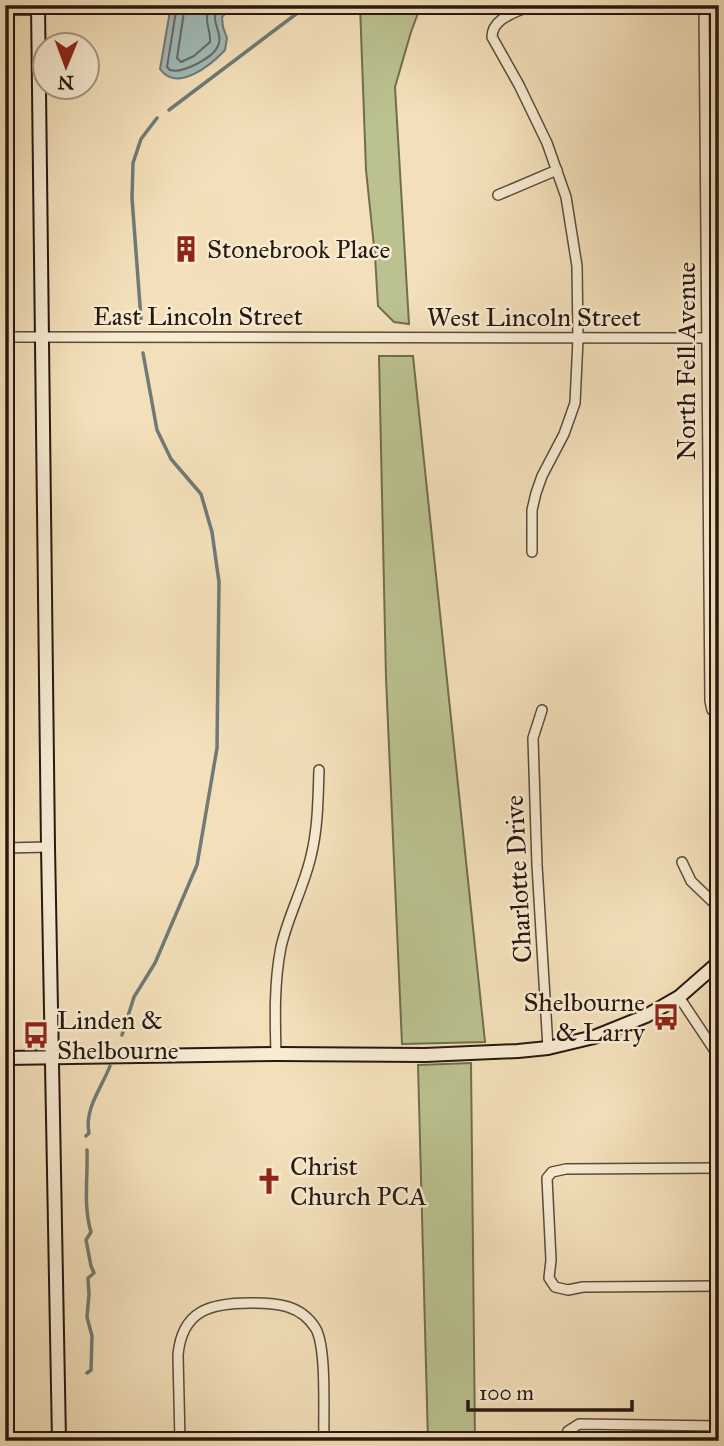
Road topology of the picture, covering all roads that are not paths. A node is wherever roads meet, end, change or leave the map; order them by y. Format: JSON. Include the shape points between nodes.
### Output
{"nodes":[{"id":1,"x":532,"y":5,"type":"edge"},
{"id":2,"x":704,"y":5,"type":"edge"},
{"id":3,"x":38,"y":8,"type":"edge"},
{"id":4,"x":5,"y":10,"type":"edge"},
{"id":5,"x":557,"y":170,"type":"junction"},
{"id":6,"x":498,"y":195,"type":"dead end"},
{"id":7,"x":5,"y":337,"type":"edge"},
{"id":8,"x":43,"y":337,"type":"junction"},
{"id":9,"x":391,"y":338,"type":"joint"},
{"id":10,"x":706,"y":338,"type":"junction"},
{"id":11,"x":719,"y":338,"type":"edge"},
{"id":12,"x":578,"y":339,"type":"junction"},
{"id":13,"x":532,"y":552,"type":"dead end"},
{"id":14,"x":542,"y":710,"type":"dead end"},
{"id":15,"x":717,"y":715,"type":"edge"},
{"id":16,"x":319,"y":771,"type":"dead end"},
{"id":17,"x":5,"y":848,"type":"edge"},
{"id":18,"x":48,"y":848,"type":"junction"},
{"id":19,"x":682,"y":862,"type":"dead end"},
{"id":20,"x":719,"y":908,"type":"edge"},
{"id":21,"x":719,"y":962,"type":"edge"},
{"id":22,"x":679,"y":997,"type":"junction"},
{"id":23,"x":548,"y":1048,"type":"junction"},
{"id":24,"x":275,"y":1054,"type":"junction"},
{"id":25,"x":719,"y":1056,"type":"edge"},
{"id":26,"x":52,"y":1057,"type":"junction"},
{"id":27,"x":5,"y":1058,"type":"edge"},
{"id":28,"x":719,"y":1168,"type":"edge"},
{"id":29,"x":719,"y":1286,"type":"edge"},
{"id":30,"x":719,"y":1426,"type":"edge"},
{"id":31,"x":566,"y":1436,"type":"edge"},
{"id":32,"x":59,"y":1441,"type":"edge"},
{"id":33,"x":180,"y":1441,"type":"edge"},
{"id":34,"x":324,"y":1441,"type":"edge"}],
"edges":[{"from":1,"to":5,"type":"street","via":[[495,24],[492,37]]},
{"from":2,"to":10,"type":"street","name":"North Fell Avenue"},
{"from":3,"to":4,"type":"street"},
{"from":3,"to":8,"type":"main road"},
{"from":5,"to":6,"type":"street"},
{"from":5,"to":12,"type":"street","via":[[576,255]]},
{"from":7,"to":8,"type":"street","name":"East Lincoln Street"},
{"from":8,"to":9,"type":"street","name":"East Lincoln Street"},
{"from":8,"to":18,"type":"main road"},
{"from":9,"to":12,"type":"street","name":"West Lincoln Street"},
{"from":10,"to":11,"type":"street","name":"West Lincoln Street"},
{"from":10,"to":12,"type":"street","name":"West Lincoln Street"},
{"from":10,"to":15,"type":"street","name":"North Fell Avenue","via":[[710,701]]},
{"from":12,"to":13,"type":"street","via":[[575,403],[536,492]]},
{"from":14,"to":23,"type":"street","name":"Charlotte Drive","via":[[533,738]]},
{"from":16,"to":24,"type":"street","via":[[312,855],[278,963]]},
{"from":17,"to":18,"type":"street"},
{"from":18,"to":26,"type":"main road"},
{"from":19,"to":20,"type":"street","via":[[691,881]]},
{"from":21,"to":22,"type":"main road"},
{"from":22,"to":23,"type":"main road","via":[[627,1025]]},
{"from":22,"to":25,"type":"street"},
{"from":23,"to":24,"type":"main road","via":[[425,1055]]},
{"from":24,"to":26,"type":"main road"},
{"from":26,"to":27,"type":"main road"},
{"from":26,"to":32,"type":"main road"},
{"from":28,"to":29,"type":"street","via":[[566,1169],[551,1171],[547,1178],[549,1278],[555,1287]]},
{"from":30,"to":31,"type":"street","via":[[579,1424]]},
{"from":33,"to":34,"type":"street","via":[[178,1355],[184,1331],[207,1308],[246,1303],[294,1309],[317,1331],[322,1347]]}]}
